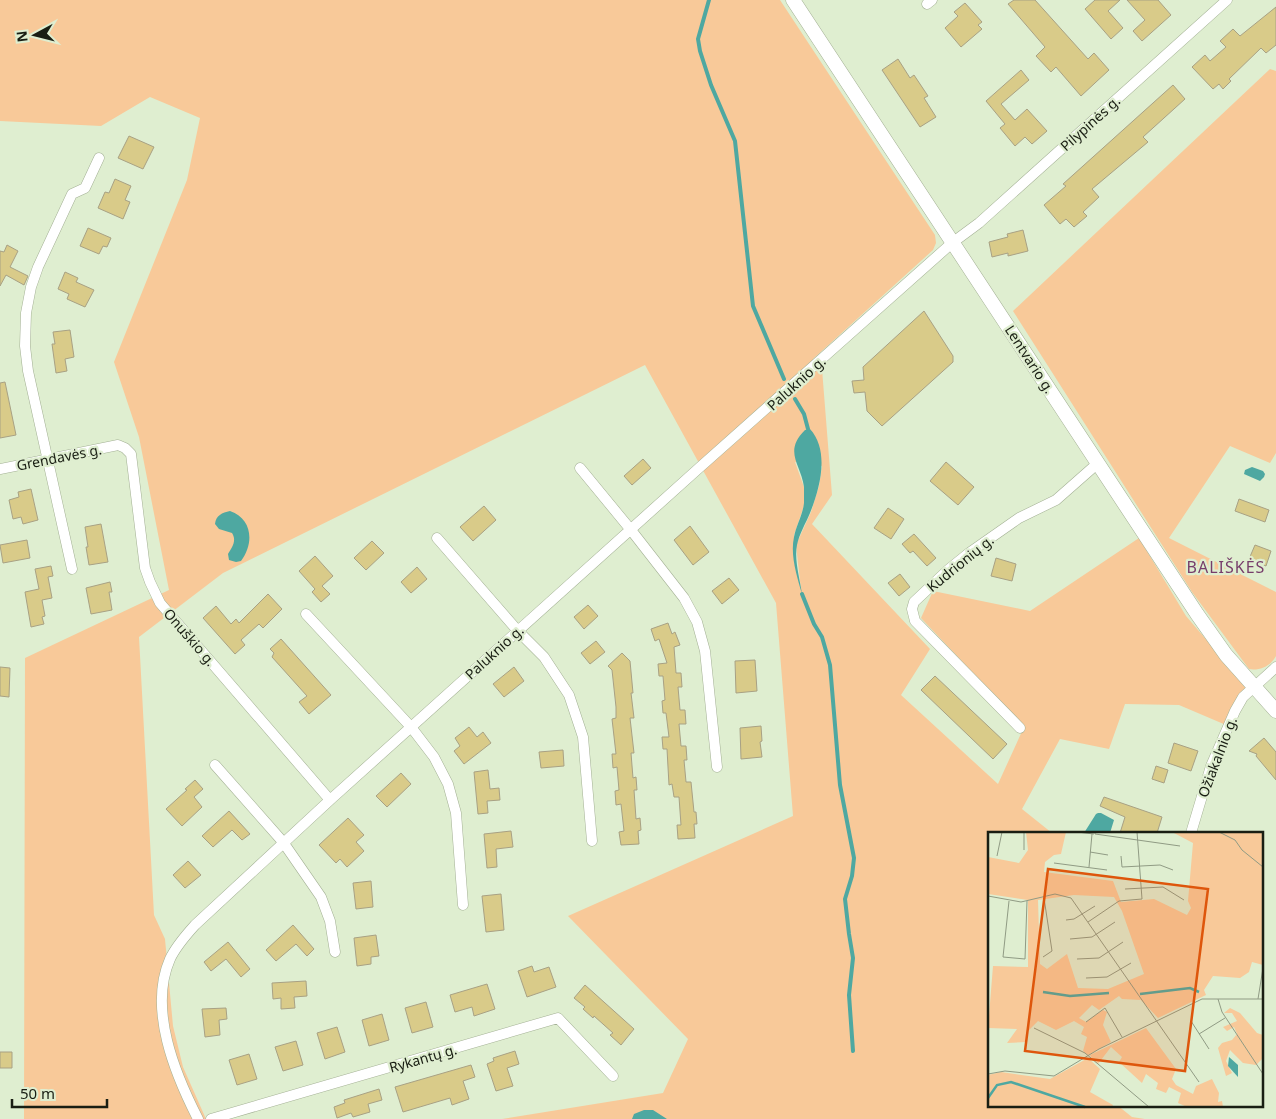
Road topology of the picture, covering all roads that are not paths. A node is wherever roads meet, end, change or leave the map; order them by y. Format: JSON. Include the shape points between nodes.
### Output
{"nodes":[{"id":1,"x":793,"y":0,"type":"edge"},
{"id":2,"x":1227,"y":0,"type":"edge"},
{"id":3,"x":98,"y":158,"type":"dead end"},
{"id":4,"x":952,"y":243,"type":"junction"},
{"id":5,"x":118,"y":446,"type":"joint"},
{"id":6,"x":48,"y":459,"type":"junction"},
{"id":7,"x":1098,"y":463,"type":"junction"},
{"id":8,"x":580,"y":468,"type":"dead end"},
{"id":9,"x":0,"y":469,"type":"edge"},
{"id":10,"x":631,"y":530,"type":"junction"},
{"id":11,"x":437,"y":538,"type":"dead end"},
{"id":12,"x":72,"y":569,"type":"dead end"},
{"id":13,"x":306,"y":614,"type":"dead end"},
{"id":14,"x":518,"y":631,"type":"junction"},
{"id":15,"x":1276,"y":666,"type":"edge"},
{"id":16,"x":1254,"y":686,"type":"junction"},
{"id":17,"x":1276,"y":711,"type":"edge"},
{"id":18,"x":411,"y":727,"type":"junction"},
{"id":19,"x":1020,"y":728,"type":"dead end"},
{"id":20,"x":215,"y":765,"type":"dead end"},
{"id":21,"x":717,"y":767,"type":"dead end"},
{"id":22,"x":330,"y":800,"type":"junction"},
{"id":23,"x":1191,"y":832,"type":"edge"},
{"id":24,"x":592,"y":841,"type":"dead end"},
{"id":25,"x":283,"y":842,"type":"junction"},
{"id":26,"x":463,"y":905,"type":"dead end"},
{"id":27,"x":335,"y":952,"type":"dead end"},
{"id":28,"x":613,"y":1076,"type":"dead end"},
{"id":29,"x":198,"y":1119,"type":"edge"},
{"id":30,"x":211,"y":1119,"type":"edge"}],
"edges":[{"from":1,"to":4,"type":"main road","name":"Lentvario g."},
{"from":2,"to":4,"type":"street","name":"Pilypinės g.","via":[[979,223]]},
{"from":3,"to":6,"type":"street","via":[[85,188],[72,194],[51,237],[31,287],[26,313],[28,371]]},
{"from":4,"to":7,"type":"main road","name":"Lentvario g."},
{"from":4,"to":10,"type":"street","name":"Paluknio g."},
{"from":5,"to":6,"type":"street","name":"Grendavės g."},
{"from":5,"to":22,"type":"street","name":"Onuškio g.","via":[[131,454],[146,568],[160,603]]},
{"from":6,"to":9,"type":"street","name":"Grendavės g."},
{"from":6,"to":12,"type":"street"},
{"from":7,"to":16,"type":"main road","name":"Lentvario g.","via":[[1196,614]]},
{"from":7,"to":19,"type":"street","name":"Kudrionių g.","via":[[1056,500],[1019,518],[969,552],[914,602],[915,621]]},
{"from":8,"to":10,"type":"street"},
{"from":10,"to":14,"type":"street","name":"Paluknio g."},
{"from":10,"to":21,"type":"street","via":[[684,598],[697,622],[705,651]]},
{"from":11,"to":14,"type":"street"},
{"from":13,"to":18,"type":"street"},
{"from":14,"to":18,"type":"street","name":"Paluknio g."},
{"from":14,"to":24,"type":"street","via":[[544,657],[568,695],[580,728]]},
{"from":15,"to":16,"type":"street","name":"Ožiakalnio g."},
{"from":16,"to":17,"type":"main road","name":"Lentvario g."},
{"from":16,"to":23,"type":"street","name":"Ožiakalnio g.","via":[[1243,697],[1211,766]]},
{"from":18,"to":22,"type":"street","name":"Paluknio g."},
{"from":18,"to":26,"type":"street","via":[[434,757],[448,784],[456,813]]},
{"from":20,"to":25,"type":"street"},
{"from":22,"to":25,"type":"street","name":"Paluknio g."},
{"from":25,"to":27,"type":"street","via":[[321,897],[330,922]]},
{"from":25,"to":29,"type":"street","name":"Paluknio g.","via":[[195,925],[170,961],[162,998],[168,1047]]},
{"from":28,"to":30,"type":"street","name":"Rykantų g.","via":[[558,1018]]}]}
